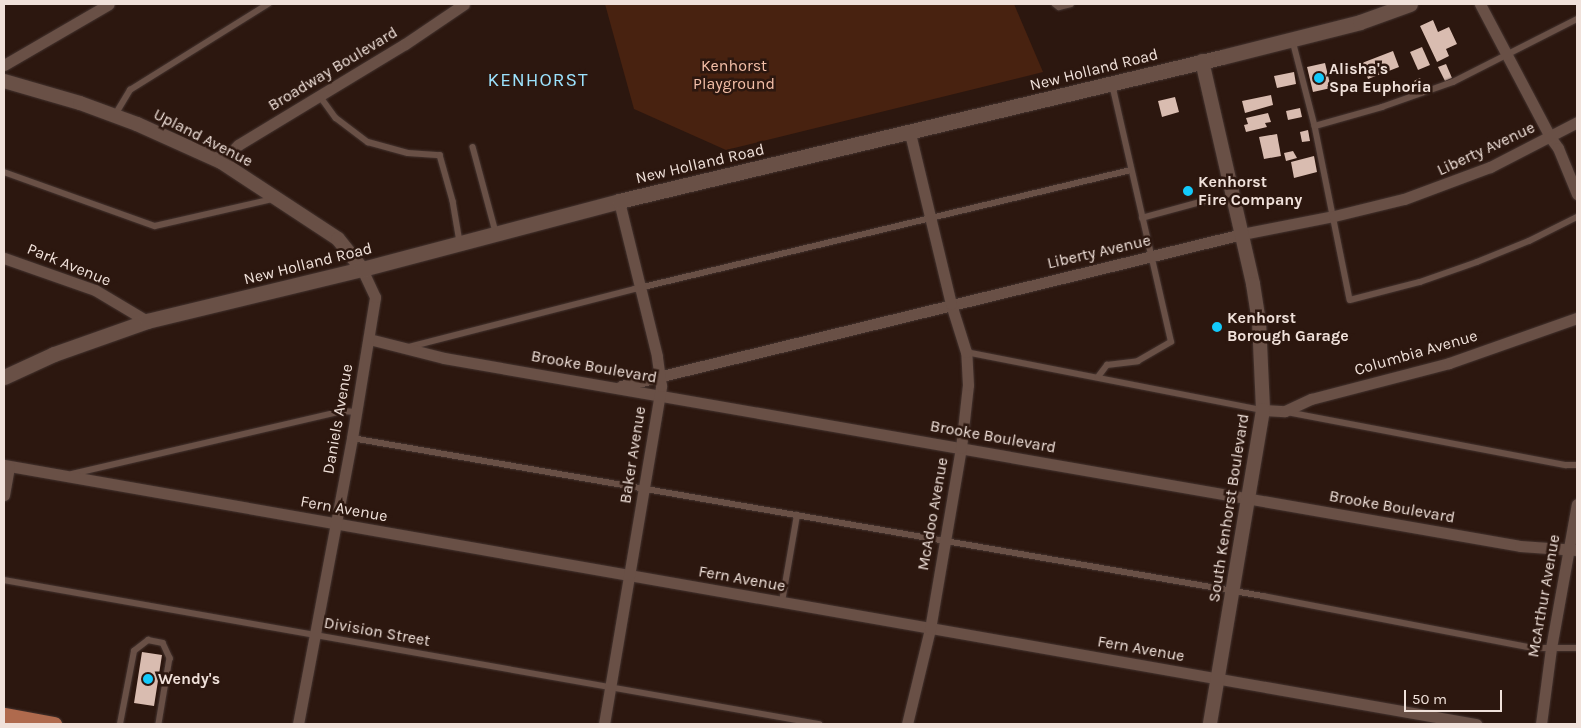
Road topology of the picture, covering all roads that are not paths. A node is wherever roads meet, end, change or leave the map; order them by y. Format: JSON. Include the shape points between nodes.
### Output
{"nodes":[{"id":1,"x":108,"y":4,"type":"edge"},
{"id":2,"x":268,"y":4,"type":"edge"},
{"id":3,"x":464,"y":4,"type":"edge"},
{"id":4,"x":1055,"y":4,"type":"edge"},
{"id":5,"x":1072,"y":4,"type":"edge"},
{"id":6,"x":1410,"y":4,"type":"edge"},
{"id":7,"x":1480,"y":4,"type":"edge"},
{"id":8,"x":1577,"y":19,"type":"edge"},
{"id":9,"x":1293,"y":39,"type":"junction"},
{"id":10,"x":1508,"y":54,"type":"junction"},
{"id":11,"x":1202,"y":61,"type":"junction"},
{"id":12,"x":4,"y":65,"type":"edge"},
{"id":13,"x":4,"y":81,"type":"edge"},
{"id":14,"x":1112,"y":84,"type":"junction"},
{"id":15,"x":320,"y":96,"type":"junction"},
{"id":16,"x":114,"y":117,"type":"junction"},
{"id":17,"x":1577,"y":122,"type":"edge"},
{"id":18,"x":1315,"y":126,"type":"junction"},
{"id":19,"x":910,"y":133,"type":"junction"},
{"id":20,"x":1550,"y":137,"type":"junction"},
{"id":21,"x":473,"y":147,"type":"dead end"},
{"id":22,"x":221,"y":162,"type":"junction"},
{"id":23,"x":1131,"y":170,"type":"junction"},
{"id":24,"x":4,"y":172,"type":"edge"},
{"id":25,"x":1577,"y":194,"type":"edge"},
{"id":26,"x":278,"y":198,"type":"junction"},
{"id":27,"x":619,"y":201,"type":"junction"},
{"id":28,"x":1204,"y":201,"type":"dead end"},
{"id":29,"x":1334,"y":216,"type":"junction"},
{"id":30,"x":1577,"y":217,"type":"edge"},
{"id":31,"x":1142,"y":218,"type":"junction"},
{"id":32,"x":931,"y":219,"type":"junction"},
{"id":33,"x":496,"y":234,"type":"junction"},
{"id":34,"x":1242,"y":234,"type":"junction"},
{"id":35,"x":460,"y":244,"type":"junction"},
{"id":36,"x":1152,"y":256,"type":"junction"},
{"id":37,"x":4,"y":258,"type":"edge"},
{"id":38,"x":362,"y":269,"type":"junction"},
{"id":39,"x":640,"y":288,"type":"junction"},
{"id":40,"x":951,"y":304,"type":"junction"},
{"id":41,"x":1577,"y":318,"type":"edge"},
{"id":42,"x":146,"y":320,"type":"junction"},
{"id":43,"x":369,"y":339,"type":"junction"},
{"id":44,"x":404,"y":348,"type":"junction"},
{"id":45,"x":966,"y":352,"type":"junction"},
{"id":46,"x":661,"y":375,"type":"junction"},
{"id":47,"x":4,"y":377,"type":"edge"},
{"id":48,"x":1098,"y":377,"type":"junction"},
{"id":49,"x":617,"y":387,"type":"junction"},
{"id":50,"x":660,"y":394,"type":"junction"},
{"id":51,"x":1262,"y":410,"type":"junction"},
{"id":52,"x":1285,"y":411,"type":"junction"},
{"id":53,"x":356,"y":412,"type":"junction"},
{"id":54,"x":352,"y":438,"type":"junction"},
{"id":55,"x":961,"y":448,"type":"junction"},
{"id":56,"x":1577,"y":465,"type":"edge"},
{"id":57,"x":6,"y":466,"type":"edge"},
{"id":58,"x":65,"y":476,"type":"junction"},
{"id":59,"x":645,"y":488,"type":"junction"},
{"id":60,"x":4,"y":495,"type":"edge"},
{"id":61,"x":1249,"y":498,"type":"junction"},
{"id":62,"x":1577,"y":504,"type":"edge"},
{"id":63,"x":797,"y":515,"type":"junction"},
{"id":64,"x":335,"y":524,"type":"junction"},
{"id":65,"x":945,"y":540,"type":"junction"},
{"id":66,"x":1573,"y":550,"type":"edge"},
{"id":67,"x":629,"y":576,"type":"junction"},
{"id":68,"x":4,"y":580,"type":"edge"},
{"id":69,"x":1233,"y":592,"type":"junction"},
{"id":70,"x":782,"y":602,"type":"junction"},
{"id":71,"x":930,"y":629,"type":"junction"},
{"id":72,"x":315,"y":635,"type":"junction"},
{"id":73,"x":1551,"y":648,"type":"junction"},
{"id":74,"x":1577,"y":648,"type":"edge"},
{"id":75,"x":1218,"y":678,"type":"junction"},
{"id":76,"x":610,"y":687,"type":"junction"},
{"id":77,"x":4,"y":715,"type":"edge"},
{"id":78,"x":54,"y":724,"type":"edge"},
{"id":79,"x":120,"y":724,"type":"edge"},
{"id":80,"x":159,"y":724,"type":"edge"},
{"id":81,"x":298,"y":724,"type":"edge"},
{"id":82,"x":604,"y":724,"type":"edge"},
{"id":83,"x":819,"y":724,"type":"edge"},
{"id":84,"x":907,"y":724,"type":"edge"},
{"id":85,"x":1210,"y":724,"type":"edge"},
{"id":86,"x":1476,"y":724,"type":"edge"},
{"id":87,"x":1541,"y":724,"type":"edge"}],
"edges":[{"from":1,"to":12,"type":"street"},
{"from":2,"to":16,"type":"lane","via":[[130,90]]},
{"from":3,"to":15,"type":"street","name":"Broadway Boulevard","via":[[428,30]]},
{"from":4,"to":5,"type":"lane","via":[[1059,7]]},
{"from":6,"to":9,"type":"main road","name":"New Holland Road","via":[[1370,19]]},
{"from":7,"to":10,"type":"street"},
{"from":8,"to":10,"type":"lane"},
{"from":9,"to":11,"type":"main road","name":"New Holland Road"},
{"from":9,"to":18,"type":"lane"},
{"from":10,"to":18,"type":"lane","via":[[1425,93]]},
{"from":10,"to":20,"type":"street"},
{"from":11,"to":14,"type":"main road","name":"New Holland Road"},
{"from":11,"to":34,"type":"street","name":"South Kenhorst Boulevard"},
{"from":13,"to":16,"type":"street","name":"Upland Avenue","via":[[80,103]]},
{"from":14,"to":19,"type":"main road","name":"New Holland Road"},
{"from":14,"to":23,"type":"lane"},
{"from":15,"to":22,"type":"street","name":"Broadway Boulevard","via":[[238,145]]},
{"from":15,"to":35,"type":"lane","via":[[336,118],[368,142],[408,153],[440,155],[453,201]]},
{"from":16,"to":22,"type":"street","name":"Upland Avenue"},
{"from":17,"to":20,"type":"street","name":"Liberty Avenue"},
{"from":18,"to":29,"type":"lane"},
{"from":19,"to":27,"type":"main road","name":"New Holland Road"},
{"from":19,"to":32,"type":"street","name":"McAdoo Avenue"},
{"from":20,"to":25,"type":"street","via":[[1558,148]]},
{"from":20,"to":29,"type":"street","name":"Liberty Avenue","via":[[1490,167],[1428,192]]},
{"from":21,"to":33,"type":"lane"},
{"from":22,"to":26,"type":"street","name":"Upland Avenue"},
{"from":23,"to":31,"type":"lane"},
{"from":23,"to":32,"type":"lane","name":"Brooke Boulevard"},
{"from":24,"to":26,"type":"lane","via":[[155,226]]},
{"from":26,"to":38,"type":"street","name":"Upland Avenue","via":[[338,238]]},
{"from":27,"to":33,"type":"main road","name":"New Holland Road"},
{"from":27,"to":39,"type":"street","name":"Baker Avenue"},
{"from":28,"to":31,"type":"lane"},
{"from":29,"to":30,"type":"lane","via":[[1350,300],[1420,282],[1478,262]]},
{"from":29,"to":34,"type":"street","name":"Liberty Avenue"},
{"from":31,"to":36,"type":"lane"},
{"from":32,"to":39,"type":"lane","name":"Brooke Boulevard"},
{"from":32,"to":40,"type":"street","name":"McAdoo Avenue"},
{"from":33,"to":35,"type":"main road","name":"New Holland Road"},
{"from":34,"to":36,"type":"street","name":"Liberty Avenue"},
{"from":34,"to":51,"type":"street","name":"South Kenhorst Boulevard","via":[[1260,321]]},
{"from":35,"to":38,"type":"main road","name":"New Holland Road"},
{"from":36,"to":40,"type":"street","name":"Liberty Avenue"},
{"from":36,"to":48,"type":"lane","via":[[1171,342],[1138,361],[1107,365]]},
{"from":37,"to":42,"type":"street","name":"Park Avenue","via":[[95,290]]},
{"from":38,"to":42,"type":"main road","name":"New Holland Road"},
{"from":38,"to":43,"type":"street","name":"Daniels Avenue","via":[[375,296]]},
{"from":39,"to":44,"type":"lane","name":"Brooke Boulevard"},
{"from":39,"to":46,"type":"street","name":"Baker Avenue"},
{"from":40,"to":45,"type":"street","name":"McAdoo Avenue"},
{"from":40,"to":46,"type":"street","name":"Liberty Avenue"},
{"from":41,"to":52,"type":"street","name":"Columbia Avenue","via":[[1449,363],[1311,398]]},
{"from":42,"to":47,"type":"main road","name":"New Holland Road","via":[[54,354]]},
{"from":43,"to":44,"type":"street","name":"Brooke Boulevard"},
{"from":43,"to":53,"type":"street","name":"Daniels Avenue"},
{"from":44,"to":49,"type":"street","name":"Brooke Boulevard","via":[[444,358]]},
{"from":45,"to":48,"type":"lane"},
{"from":45,"to":55,"type":"street","name":"McAdoo Avenue","via":[[967,400]]},
{"from":46,"to":49,"type":"street","name":"Liberty Avenue"},
{"from":46,"to":50,"type":"street","name":"Baker Avenue"},
{"from":48,"to":51,"type":"lane"},
{"from":49,"to":50,"type":"street","name":"Brooke Boulevard"},
{"from":50,"to":55,"type":"street","name":"Brooke Boulevard"},
{"from":50,"to":59,"type":"street","name":"Baker Avenue"},
{"from":51,"to":52,"type":"street","name":"Columbia Avenue"},
{"from":51,"to":61,"type":"street","name":"South Kenhorst Boulevard"},
{"from":52,"to":56,"type":"lane"},
{"from":53,"to":54,"type":"street","name":"Daniels Avenue"},
{"from":53,"to":58,"type":"lane","via":[[343,411]]},
{"from":54,"to":59,"type":"lane"},
{"from":54,"to":64,"type":"street","name":"Daniels Avenue"},
{"from":55,"to":61,"type":"street","name":"Brooke Boulevard"},
{"from":55,"to":65,"type":"street","name":"McAdoo Avenue"},
{"from":57,"to":58,"type":"street","name":"Fern Avenue"},
{"from":57,"to":60,"type":"street"},
{"from":58,"to":64,"type":"street","name":"Fern Avenue"},
{"from":59,"to":63,"type":"lane"},
{"from":59,"to":67,"type":"street","name":"Baker Avenue"},
{"from":61,"to":66,"type":"street","name":"Brooke Boulevard","via":[[1520,546]]},
{"from":61,"to":69,"type":"street","name":"South Kenhorst Boulevard"},
{"from":62,"to":66,"type":"street","name":"McArthur Avenue"},
{"from":63,"to":65,"type":"lane"},
{"from":63,"to":70,"type":"lane"},
{"from":64,"to":67,"type":"street","name":"Fern Avenue"},
{"from":64,"to":72,"type":"street","name":"Daniels Avenue"},
{"from":65,"to":69,"type":"lane"},
{"from":65,"to":71,"type":"street","name":"McAdoo Avenue"},
{"from":66,"to":73,"type":"street","name":"McArthur Avenue"},
{"from":67,"to":70,"type":"street","name":"Fern Avenue"},
{"from":67,"to":76,"type":"street","name":"Baker Avenue"},
{"from":68,"to":72,"type":"lane","name":"Division Street"},
{"from":69,"to":73,"type":"lane","via":[[1534,648]]},
{"from":69,"to":75,"type":"street","name":"South Kenhorst Boulevard"},
{"from":70,"to":71,"type":"street","name":"Fern Avenue"},
{"from":71,"to":75,"type":"street","name":"Fern Avenue"},
{"from":71,"to":84,"type":"street","name":"McAdoo Avenue"},
{"from":72,"to":76,"type":"lane","name":"Division Street"},
{"from":72,"to":81,"type":"street","name":"Daniels Avenue"},
{"from":73,"to":74,"type":"lane"},
{"from":73,"to":87,"type":"street","name":"McArthur Avenue"},
{"from":75,"to":85,"type":"street","name":"South Kenhorst Boulevard"},
{"from":75,"to":86,"type":"street","name":"Fern Avenue"},
{"from":76,"to":82,"type":"street","name":"Baker Avenue"},
{"from":76,"to":83,"type":"lane"},
{"from":77,"to":78,"type":"main road"},
{"from":79,"to":80,"type":"lane","via":[[134,651],[148,640],[163,643],[170,658]]}]}
